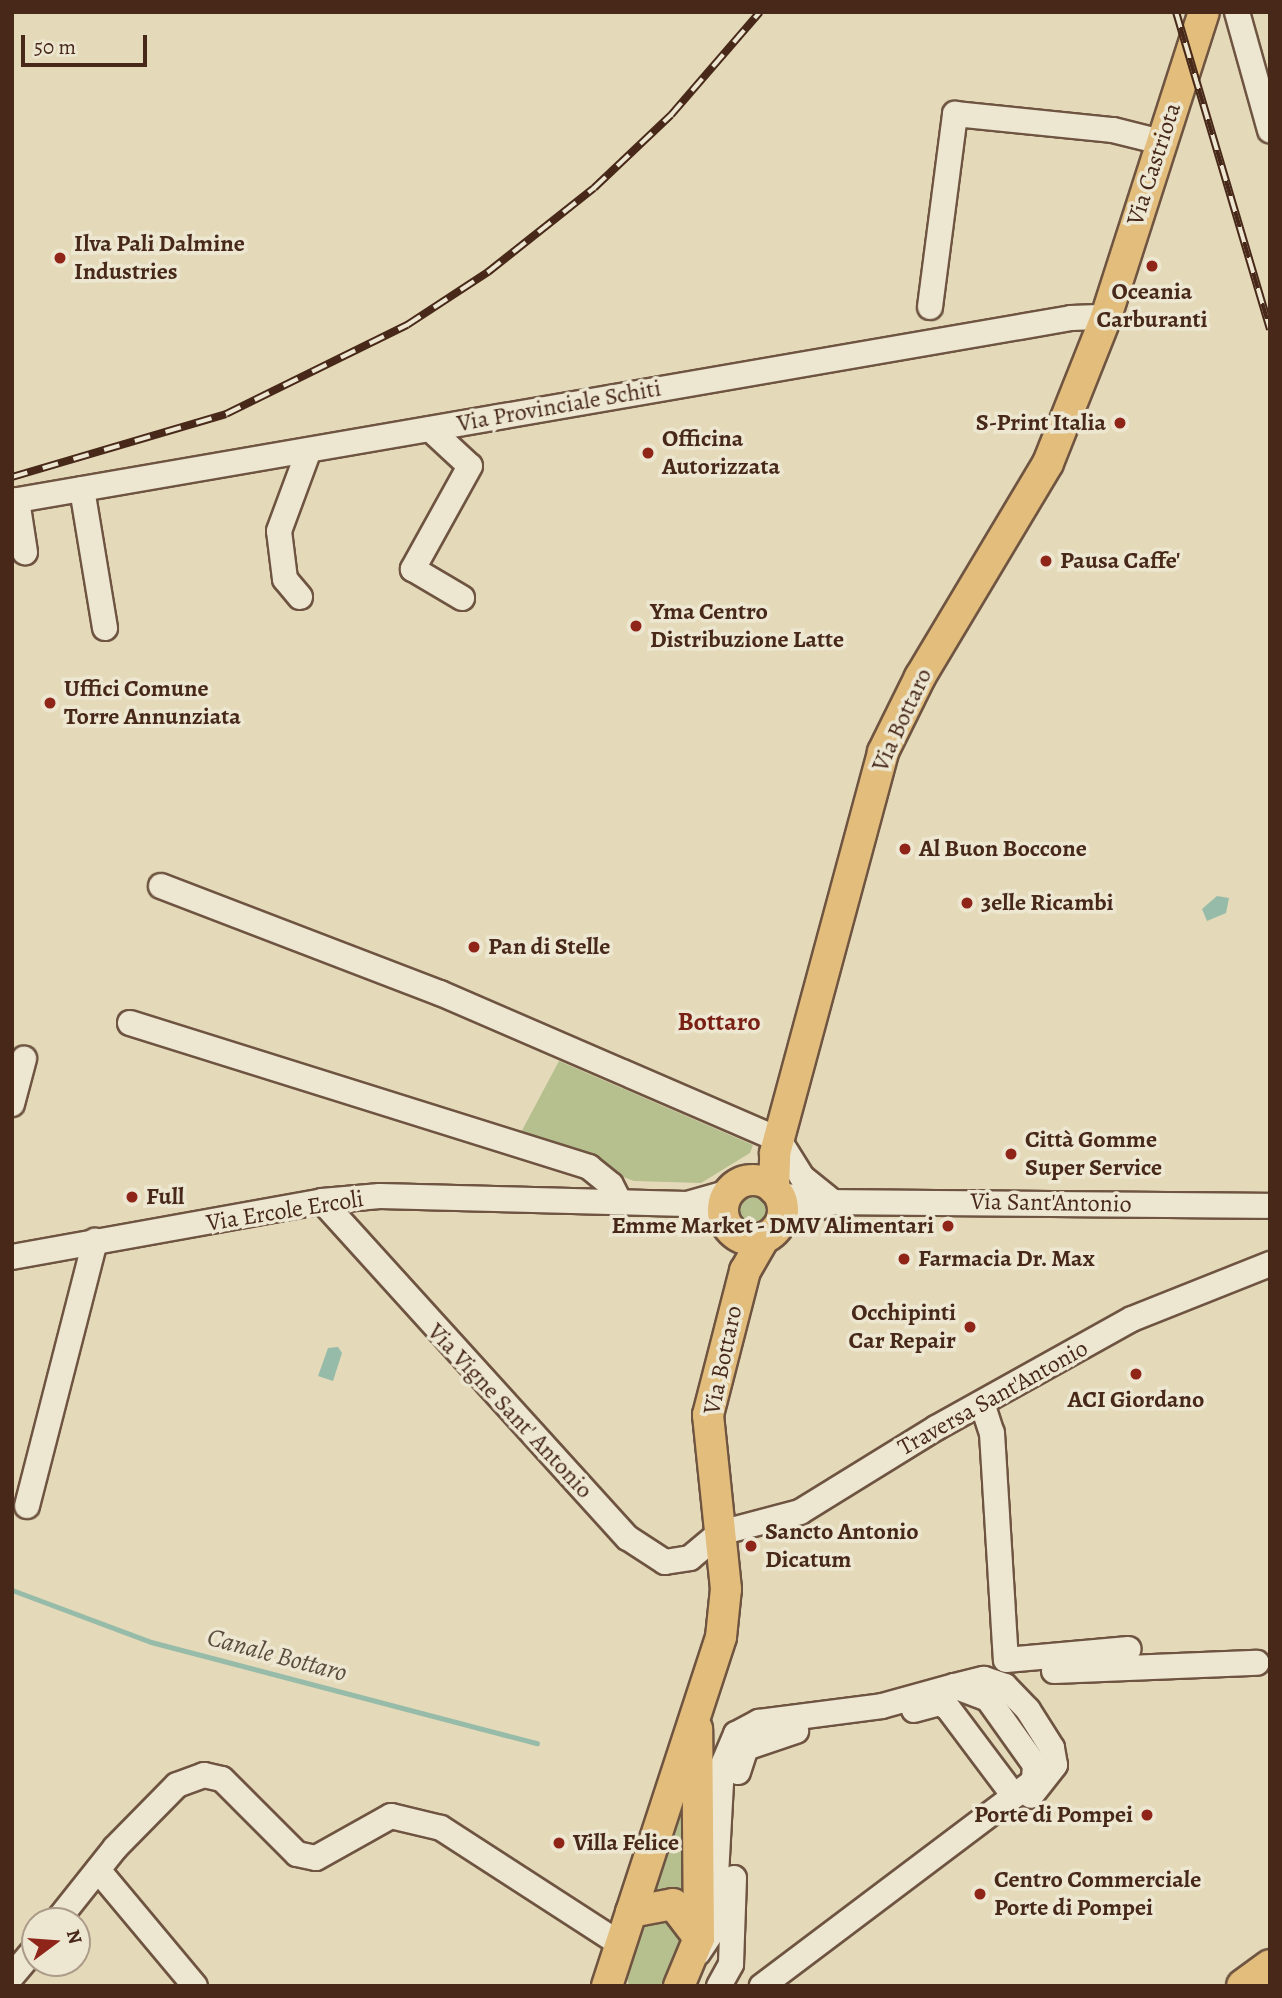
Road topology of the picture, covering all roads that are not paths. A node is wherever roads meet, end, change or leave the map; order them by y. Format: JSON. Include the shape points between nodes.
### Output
{"nodes":[{"id":1,"x":1204,"y":12,"type":"edge"},
{"id":2,"x":1237,"y":12,"type":"edge"},
{"id":3,"x":1262,"y":83,"type":"edge"},
{"id":4,"x":1270,"y":130,"type":"edge"},
{"id":5,"x":1161,"y":142,"type":"junction"},
{"id":6,"x":930,"y":307,"type":"dead end"},
{"id":7,"x":1106,"y":317,"type":"junction"},
{"id":8,"x":430,"y":429,"type":"junction"},
{"id":9,"x":309,"y":450,"type":"junction"},
{"id":10,"x":82,"y":489,"type":"junction"},
{"id":11,"x":15,"y":500,"type":"edge"},
{"id":12,"x":25,"y":552,"type":"dead end"},
{"id":13,"x":300,"y":597,"type":"dead end"},
{"id":14,"x":462,"y":598,"type":"dead end"},
{"id":15,"x":104,"y":628,"type":"dead end"},
{"id":16,"x":161,"y":886,"type":"dead end"},
{"id":17,"x":130,"y":1023,"type":"dead end"},
{"id":18,"x":24,"y":1059,"type":"dead end"},
{"id":19,"x":12,"y":1104,"type":"edge"},
{"id":20,"x":777,"y":1146,"type":"junction"},
{"id":21,"x":757,"y":1189,"type":"junction"},
{"id":22,"x":322,"y":1201,"type":"junction"},
{"id":23,"x":619,"y":1201,"type":"junction"},
{"id":24,"x":833,"y":1202,"type":"junction"},
{"id":25,"x":687,"y":1204,"type":"junction"},
{"id":26,"x":1270,"y":1206,"type":"edge"},
{"id":27,"x":752,"y":1231,"type":"junction"},
{"id":28,"x":94,"y":1241,"type":"junction"},
{"id":29,"x":12,"y":1257,"type":"edge"},
{"id":30,"x":1270,"y":1265,"type":"edge"},
{"id":31,"x":983,"y":1406,"type":"junction"},
{"id":32,"x":26,"y":1506,"type":"dead end"},
{"id":33,"x":720,"y":1533,"type":"junction"},
{"id":34,"x":1129,"y":1649,"type":"dead end"},
{"id":35,"x":1257,"y":1663,"type":"dead end"},
{"id":36,"x":1000,"y":1679,"type":"junction"},
{"id":37,"x":954,"y":1686,"type":"junction"},
{"id":38,"x":697,"y":1712,"type":"junction"},
{"id":39,"x":1014,"y":1796,"type":"junction"},
{"id":40,"x":98,"y":1870,"type":"junction"},
{"id":41,"x":68,"y":1907,"type":"edge"},
{"id":42,"x":631,"y":1912,"type":"junction"},
{"id":43,"x":802,"y":1962,"type":"junction"},
{"id":44,"x":1270,"y":1966,"type":"edge"},
{"id":45,"x":690,"y":1968,"type":"edge"},
{"id":46,"x":616,"y":1970,"type":"edge"},
{"id":47,"x":195,"y":1986,"type":"edge"},
{"id":48,"x":719,"y":1986,"type":"edge"},
{"id":49,"x":762,"y":1986,"type":"edge"},
{"id":50,"x":769,"y":1986,"type":"edge"},
{"id":51,"x":786,"y":1986,"type":"edge"},
{"id":52,"x":1244,"y":1986,"type":"edge"}],
"edges":[{"from":1,"to":5,"type":"main road","name":"Via Castriota"},
{"from":2,"to":3,"type":"street"},
{"from":3,"to":4,"type":"street"},
{"from":5,"to":6,"type":"street","via":[[1114,130],[955,114]]},
{"from":5,"to":7,"type":"main road","name":"Via Castriota"},
{"from":7,"to":8,"type":"street","name":"Via Provinciale Schiti"},
{"from":7,"to":20,"type":"main road","name":"Via Bottaro","via":[[1027,504],[920,677],[883,752]]},
{"from":8,"to":9,"type":"street","name":"Via Provinciale Schiti"},
{"from":8,"to":14,"type":"street","via":[[470,466],[413,569]]},
{"from":9,"to":10,"type":"street","name":"Via Provinciale Schiti"},
{"from":9,"to":13,"type":"street","via":[[279,531],[285,579]]},
{"from":10,"to":11,"type":"street","name":"Via Provinciale Schiti"},
{"from":10,"to":15,"type":"street"},
{"from":11,"to":12,"type":"street"},
{"from":16,"to":20,"type":"street","via":[[440,993]]},
{"from":17,"to":23,"type":"street","via":[[589,1167],[611,1185]]},
{"from":18,"to":19,"type":"street"},
{"from":20,"to":21,"type":"main road","name":"Via Bottaro"},
{"from":20,"to":24,"type":"street","via":[[802,1177]]},
{"from":21,"to":24,"type":"street","name":"Via Sant'Antonio"},
{"from":21,"to":25,"type":"street","name":"Via Ercole Ercoli"},
{"from":21,"to":27,"type":"main road"},
{"from":21,"to":27,"type":"main road","via":[[723,1209]]},
{"from":22,"to":23,"type":"street","name":"Via Ercole Ercoli","via":[[380,1196]]},
{"from":22,"to":28,"type":"street","name":"Via Ercole Ercoli"},
{"from":22,"to":33,"type":"street","name":"Via Vigne Sant' Antonio","via":[[628,1538],[665,1562],[690,1558]]},
{"from":23,"to":25,"type":"street","name":"Via Ercole Ercoli"},
{"from":24,"to":26,"type":"street","name":"Via Sant'Antonio"},
{"from":24,"to":27,"type":"street","name":"Via Sant'Antonio"},
{"from":25,"to":27,"type":"street","name":"Via Ercole Ercoli"},
{"from":27,"to":33,"type":"main road","name":"Via Bottaro","via":[[708,1415]]},
{"from":28,"to":29,"type":"street","name":"Via Ercole Ercoli"},
{"from":28,"to":32,"type":"street"},
{"from":30,"to":31,"type":"street","name":"Traversa Sant'Antonio","via":[[1132,1319]]},
{"from":31,"to":33,"type":"street","name":"Traversa Sant'Antonio","via":[[936,1428],[800,1512]]},
{"from":31,"to":34,"type":"street","via":[[992,1433],[1006,1660]]},
{"from":33,"to":38,"type":"main road","name":"Via Bottaro","via":[[725,1614]]},
{"from":35,"to":36,"type":"street"},
{"from":36,"to":37,"type":"street"},
{"from":36,"to":43,"type":"street","via":[[1052,1748],[1055,1765],[1044,1785]]},
{"from":37,"to":39,"type":"street","via":[[988,1699],[1035,1765],[1034,1781]]},
{"from":37,"to":45,"type":"street","via":[[883,1706],[759,1722],[736,1734],[722,1767],[713,1931]]},
{"from":38,"to":42,"type":"main road"},
{"from":38,"to":45,"type":"main road"},
{"from":39,"to":48,"type":"street","via":[[940,1703],[769,1736],[739,1759],[731,1965]]},
{"from":39,"to":49,"type":"street"},
{"from":40,"to":41,"type":"street"},
{"from":40,"to":46,"type":"street","via":[[177,1784],[204,1775],[222,1779],[297,1854],[316,1858],[391,1816],[441,1828]]},
{"from":40,"to":47,"type":"street"},
{"from":42,"to":45,"type":"main road","via":[[673,1903]]},
{"from":42,"to":46,"type":"main road"},
{"from":43,"to":50,"type":"street"},
{"from":43,"to":51,"type":"street"},
{"from":44,"to":52,"type":"highway"}]}
